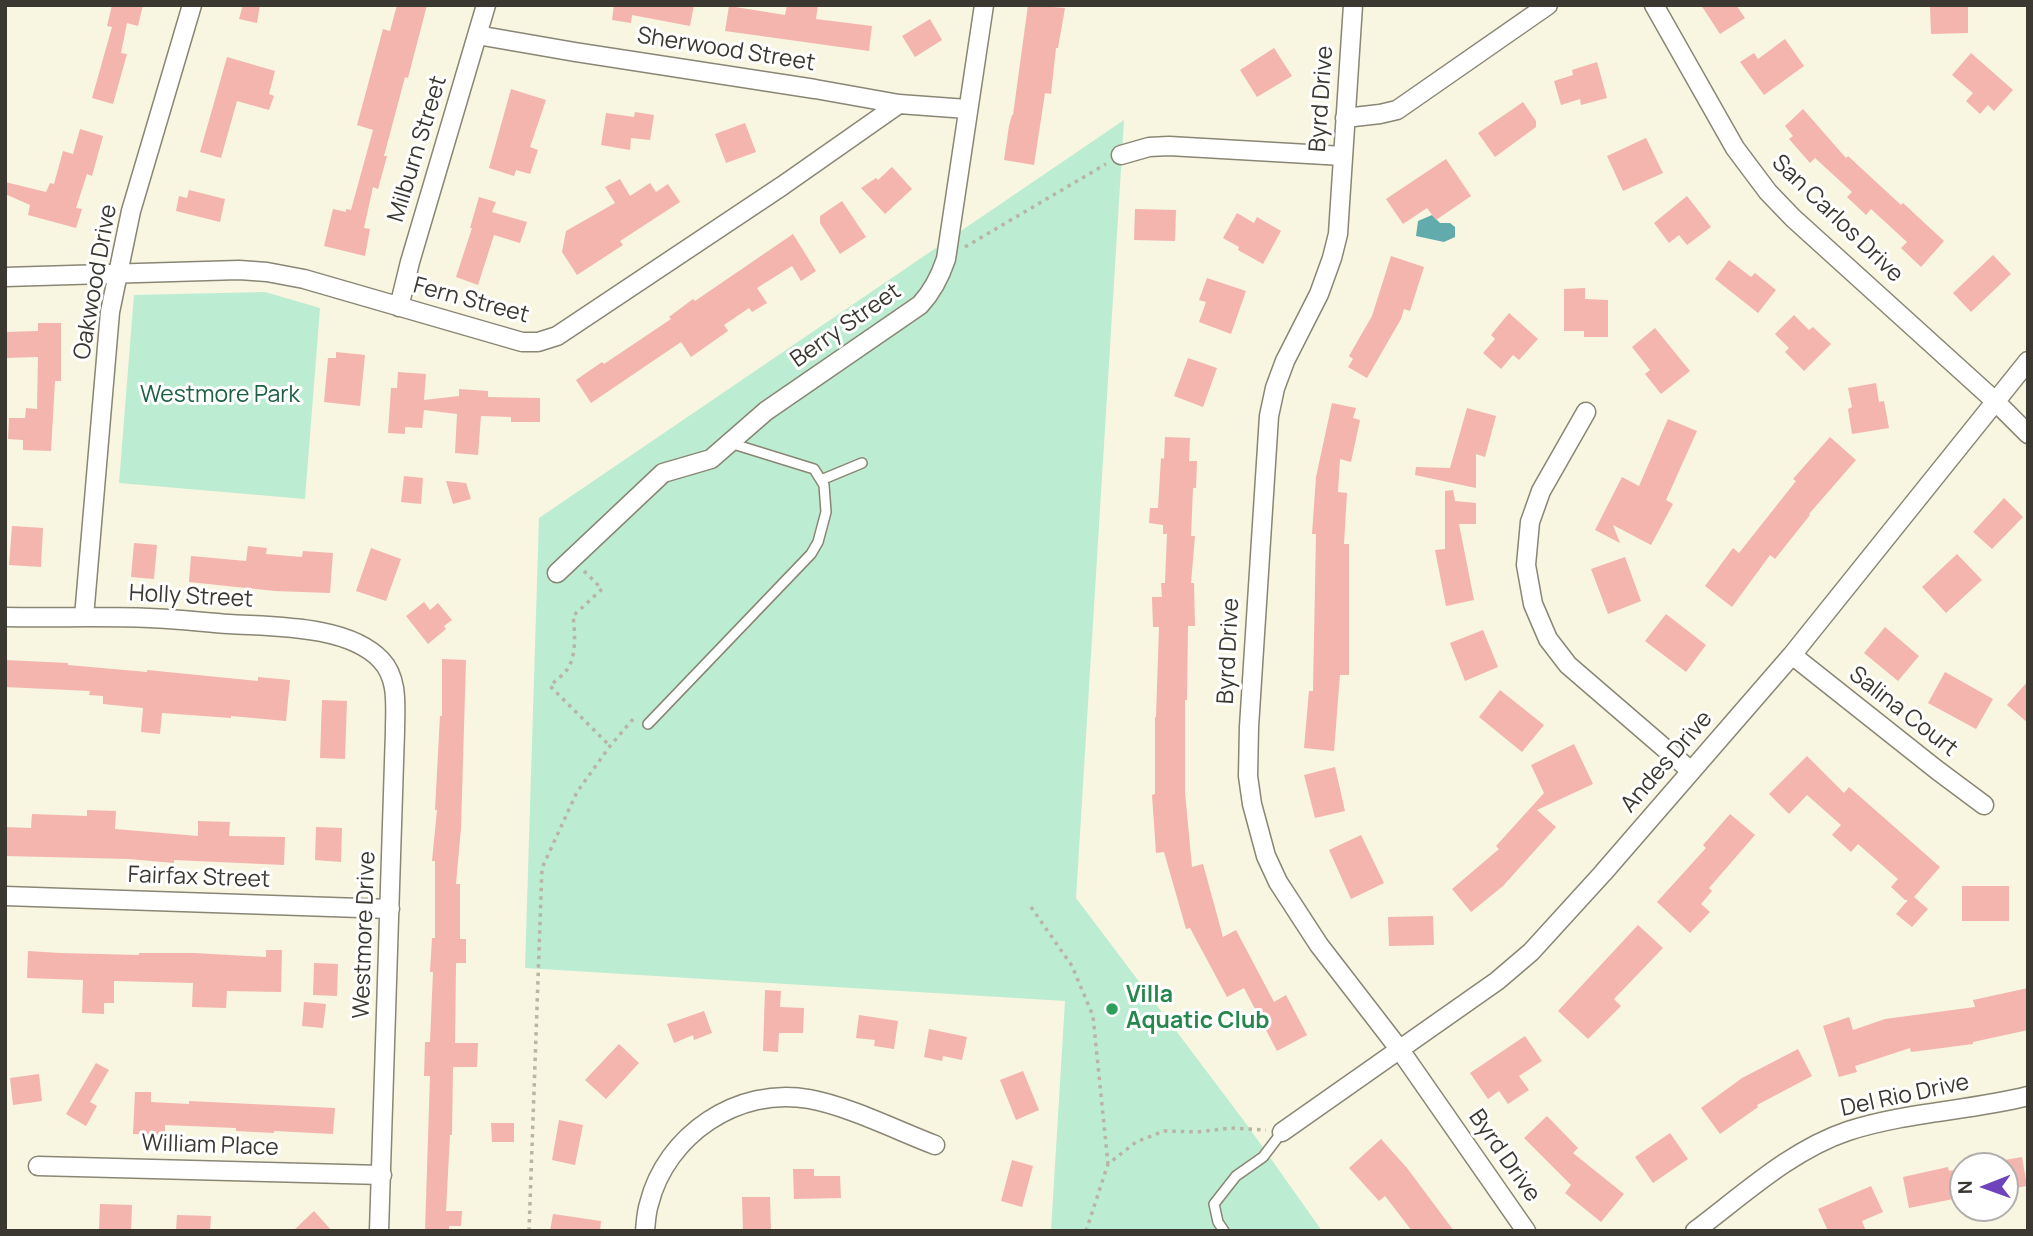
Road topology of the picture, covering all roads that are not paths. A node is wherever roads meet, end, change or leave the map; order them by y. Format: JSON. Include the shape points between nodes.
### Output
{"nodes":[{"id":1,"x":192,"y":5,"type":"edge"},
{"id":2,"x":486,"y":5,"type":"edge"},
{"id":3,"x":984,"y":5,"type":"edge"},
{"id":4,"x":1353,"y":5,"type":"edge"},
{"id":5,"x":1548,"y":5,"type":"edge"},
{"id":6,"x":1654,"y":5,"type":"edge"},
{"id":7,"x":477,"y":35,"type":"junction"},
{"id":8,"x":899,"y":104,"type":"junction"},
{"id":9,"x":968,"y":109,"type":"junction"},
{"id":10,"x":1345,"y":118,"type":"junction"},
{"id":11,"x":1121,"y":155,"type":"road end"},
{"id":12,"x":1343,"y":156,"type":"junction"},
{"id":13,"x":118,"y":274,"type":"junction"},
{"id":14,"x":5,"y":277,"type":"edge"},
{"id":15,"x":399,"y":307,"type":"junction"},
{"id":16,"x":2028,"y":361,"type":"edge"},
{"id":17,"x":1994,"y":401,"type":"junction"},
{"id":18,"x":1586,"y":412,"type":"dead end"},
{"id":19,"x":2028,"y":434,"type":"edge"},
{"id":20,"x":730,"y":443,"type":"junction"},
{"id":21,"x":862,"y":463,"type":"dead end"},
{"id":22,"x":821,"y":480,"type":"junction"},
{"id":23,"x":557,"y":573,"type":"dead end"},
{"id":24,"x":5,"y":617,"type":"edge"},
{"id":25,"x":84,"y":617,"type":"junction"},
{"id":26,"x":370,"y":650,"type":"joint"},
{"id":27,"x":1792,"y":655,"type":"junction"},
{"id":28,"x":648,"y":724,"type":"road end"},
{"id":29,"x":1691,"y":771,"type":"junction"},
{"id":30,"x":1984,"y":805,"type":"dead end"},
{"id":31,"x":5,"y":896,"type":"edge"},
{"id":32,"x":390,"y":909,"type":"junction"},
{"id":33,"x":1400,"y":1050,"type":"junction"},
{"id":34,"x":2028,"y":1096,"type":"edge"},
{"id":35,"x":1282,"y":1132,"type":"joint"},
{"id":36,"x":935,"y":1145,"type":"dead end"},
{"id":37,"x":37,"y":1166,"type":"dead end"},
{"id":38,"x":382,"y":1175,"type":"junction"},
{"id":39,"x":379,"y":1231,"type":"edge"},
{"id":40,"x":645,"y":1231,"type":"edge"},
{"id":41,"x":1224,"y":1231,"type":"edge"},
{"id":42,"x":1526,"y":1231,"type":"edge"},
{"id":43,"x":1695,"y":1231,"type":"edge"}],
"edges":[{"from":1,"to":13,"type":"street","name":"Oakwood Drive","via":[[131,211]]},
{"from":2,"to":7,"type":"street","name":"Milburn Street"},
{"from":3,"to":9,"type":"street","name":"Berry Street"},
{"from":4,"to":10,"type":"street","name":"Byrd Drive"},
{"from":5,"to":10,"type":"street","via":[[1397,110]]},
{"from":6,"to":17,"type":"street","name":"San Carlos Drive","via":[[1735,148],[1768,192]]},
{"from":7,"to":8,"type":"street","name":"Sherwood Street"},
{"from":7,"to":15,"type":"street","name":"Milburn Street"},
{"from":8,"to":9,"type":"street","name":"Sherwood Street"},
{"from":8,"to":15,"type":"street","name":"Fern Street","via":[[557,336],[522,342]]},
{"from":9,"to":20,"type":"street","name":"Berry Street","via":[[946,259],[931,292],[920,305],[766,411]]},
{"from":10,"to":12,"type":"street","name":"Byrd Drive"},
{"from":11,"to":12,"type":"street","via":[[1169,146]]},
{"from":12,"to":33,"type":"street","name":"Byrd Drive","via":[[1332,258],[1284,361],[1269,416],[1248,776],[1258,832],[1278,882],[1319,945]]},
{"from":13,"to":14,"type":"street","name":"Fern Street"},
{"from":13,"to":15,"type":"street","name":"Fern Street","via":[[267,272]]},
{"from":13,"to":25,"type":"street","name":"Oakwood Drive","via":[[107,337]]},
{"from":16,"to":17,"type":"street","name":"Andes Drive"},
{"from":17,"to":19,"type":"street","name":"San Carlos Drive"},
{"from":17,"to":27,"type":"street","name":"Andes Drive"},
{"from":18,"to":29,"type":"street","via":[[1541,491],[1530,522],[1526,565],[1533,604],[1548,639],[1568,665]]},
{"from":20,"to":22,"type":"lane","via":[[814,469]]},
{"from":20,"to":23,"type":"street","name":"Berry Street","via":[[711,459],[663,473]]},
{"from":21,"to":22,"type":"lane"},
{"from":22,"to":28,"type":"lane","via":[[826,512],[811,554]]},
{"from":24,"to":25,"type":"street","name":"Holly Street"},
{"from":25,"to":26,"type":"street","name":"Holly Street","via":[[300,629]]},
{"from":26,"to":32,"type":"street","name":"Westmore Drive","via":[[388,671],[395,693]]},
{"from":27,"to":29,"type":"street","name":"Andes Drive"},
{"from":27,"to":30,"type":"street","name":"Salina Court"},
{"from":29,"to":33,"type":"street","name":"Andes Drive","via":[[1531,952]]},
{"from":31,"to":32,"type":"street","name":"Fairfax Street"},
{"from":32,"to":38,"type":"street","name":"Westmore Drive"},
{"from":33,"to":35,"type":"street","name":"Andes Drive"},
{"from":33,"to":42,"type":"street","name":"Byrd Drive"},
{"from":34,"to":43,"type":"street","name":"Del Rio Drive","via":[[1907,1117],[1825,1140],[1784,1164]]},
{"from":35,"to":41,"type":"lane","via":[[1214,1204]]},
{"from":36,"to":40,"type":"street","via":[[806,1098],[759,1099],[738,1105],[695,1130],[663,1168],[648,1206]]},
{"from":37,"to":38,"type":"street","name":"William Place"},
{"from":38,"to":39,"type":"street","name":"Westmore Drive"}]}
